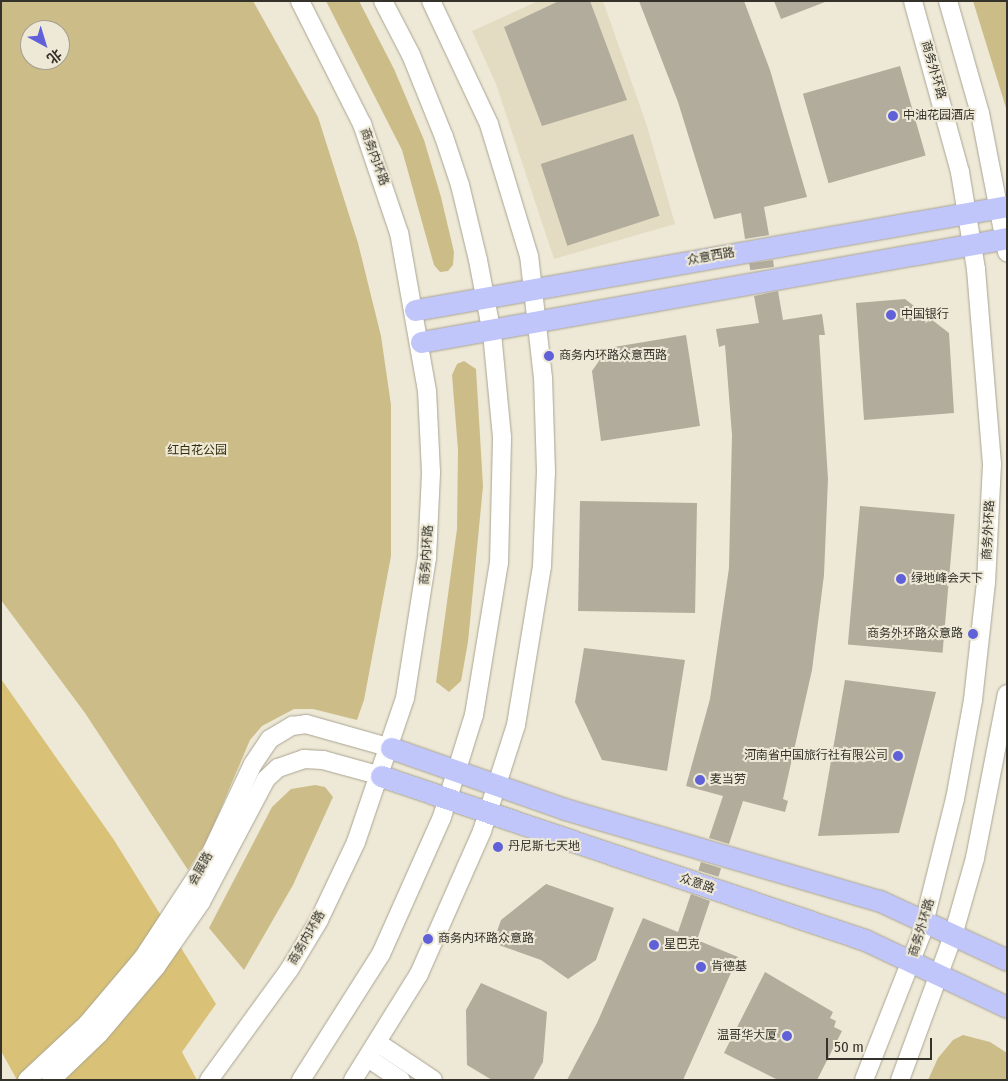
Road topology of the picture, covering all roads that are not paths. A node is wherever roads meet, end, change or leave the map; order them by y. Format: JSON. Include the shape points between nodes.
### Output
{"nodes":[{"id":1,"x":300,"y":1,"type":"edge"},
{"id":2,"x":383,"y":1,"type":"edge"},
{"id":3,"x":431,"y":1,"type":"edge"},
{"id":4,"x":913,"y":1,"type":"edge"},
{"id":5,"x":948,"y":1,"type":"edge"},
{"id":6,"x":1003,"y":206,"type":"edge"},
{"id":7,"x":966,"y":212,"type":"junction"},
{"id":8,"x":1006,"y":243,"type":"edge"},
{"id":9,"x":972,"y":244,"type":"junction"},
{"id":10,"x":534,"y":289,"type":"junction"},
{"id":11,"x":485,"y":297,"type":"junction"},
{"id":12,"x":414,"y":310,"type":"junction"},
{"id":13,"x":539,"y":320,"type":"junction"},
{"id":14,"x":491,"y":329,"type":"junction"},
{"id":15,"x":420,"y":342,"type":"junction"},
{"id":16,"x":1007,"y":694,"type":"edge"},
{"id":17,"x":391,"y":748,"type":"junction"},
{"id":18,"x":458,"y":771,"type":"junction"},
{"id":19,"x":381,"y":776,"type":"junction"},
{"id":20,"x":499,"y":786,"type":"junction"},
{"id":21,"x":448,"y":799,"type":"junction"},
{"id":22,"x":489,"y":813,"type":"junction"},
{"id":23,"x":925,"y":920,"type":"junction"},
{"id":24,"x":954,"y":933,"type":"junction"},
{"id":25,"x":912,"y":960,"type":"junction"},
{"id":26,"x":1007,"y":960,"type":"edge"},
{"id":27,"x":940,"y":973,"type":"junction"},
{"id":28,"x":1007,"y":1007,"type":"edge"},
{"id":29,"x":373,"y":1050,"type":"junction"},
{"id":30,"x":27,"y":1080,"type":"edge"},
{"id":31,"x":51,"y":1080,"type":"edge"},
{"id":32,"x":209,"y":1080,"type":"edge"},
{"id":33,"x":301,"y":1080,"type":"edge"},
{"id":34,"x":353,"y":1080,"type":"edge"},
{"id":35,"x":401,"y":1080,"type":"edge"},
{"id":36,"x":433,"y":1080,"type":"edge"},
{"id":37,"x":864,"y":1080,"type":"edge"},
{"id":38,"x":900,"y":1080,"type":"edge"}],
"edges":[{"from":1,"to":12,"type":"street","name":"商务内环路","via":[[346,86],[376,161],[399,233]]},
{"from":2,"to":11,"type":"street","via":[[411,56],[455,169]]},
{"from":3,"to":10,"type":"street","via":[[489,124],[515,201]]},
{"from":4,"to":7,"type":"street","name":"商务外环路","via":[[948,122]]},
{"from":5,"to":6,"type":"street"},
{"from":6,"to":7,"type":"main road","name":"众意西路"},
{"from":6,"to":8,"type":"street"},
{"from":7,"to":9,"type":"street","name":"商务外环路"},
{"from":7,"to":10,"type":"main road","name":"众意西路"},
{"from":8,"to":9,"type":"main road"},
{"from":9,"to":13,"type":"main road"},
{"from":9,"to":23,"type":"street","name":"商务外环路","via":[[992,464],[986,583],[965,748]]},
{"from":10,"to":11,"type":"main road","name":"众意西路"},
{"from":10,"to":13,"type":"street"},
{"from":11,"to":12,"type":"main road","name":"众意西路"},
{"from":11,"to":14,"type":"street"},
{"from":12,"to":15,"type":"street","name":"商务内环路"},
{"from":13,"to":14,"type":"main road"},
{"from":13,"to":20,"type":"street","via":[[546,472],[542,566],[526,681]]},
{"from":14,"to":15,"type":"main road"},
{"from":14,"to":18,"type":"street","via":[[502,437],[499,563],[483,674]]},
{"from":15,"to":17,"type":"street","name":"商务内环路","via":[[430,441],[427,558],[414,660]]},
{"from":16,"to":24,"type":"street","via":[[987,806]]},
{"from":17,"to":18,"type":"main road"},
{"from":17,"to":19,"type":"street","name":"商务内环路"},
{"from":17,"to":30,"type":"street","name":"会展路","via":[[306,724],[292,726],[270,739],[253,764],[208,859],[143,958],[87,1024]]},
{"from":18,"to":20,"type":"main road"},
{"from":18,"to":21,"type":"street"},
{"from":19,"to":21,"type":"main road","name":"众意路"},
{"from":19,"to":31,"type":"street","name":"会展路","via":[[323,760],[304,759],[278,768],[257,793],[222,865],[156,967],[99,1034]]},
{"from":19,"to":32,"type":"street","name":"商务内环路","via":[[356,842],[319,920],[248,1031]]},
{"from":20,"to":22,"type":"street"},
{"from":20,"to":23,"type":"main road","via":[[565,809],[880,901]]},
{"from":21,"to":22,"type":"main road","name":"众意路"},
{"from":21,"to":33,"type":"street","via":[[421,870],[381,954]]},
{"from":22,"to":25,"type":"main road","name":"众意路","via":[[865,940]]},
{"from":22,"to":29,"type":"street","via":[[437,939]]},
{"from":23,"to":24,"type":"main road"},
{"from":23,"to":25,"type":"street","name":"商务外环路"},
{"from":24,"to":26,"type":"main road"},
{"from":24,"to":27,"type":"street"},
{"from":25,"to":27,"type":"main road","name":"众意路"},
{"from":25,"to":37,"type":"street","name":"商务外环路"},
{"from":27,"to":28,"type":"main road","name":"众意路"},
{"from":27,"to":38,"type":"street"},
{"from":29,"to":34,"type":"street"},
{"from":29,"to":35,"type":"street"},
{"from":29,"to":36,"type":"street"}]}
